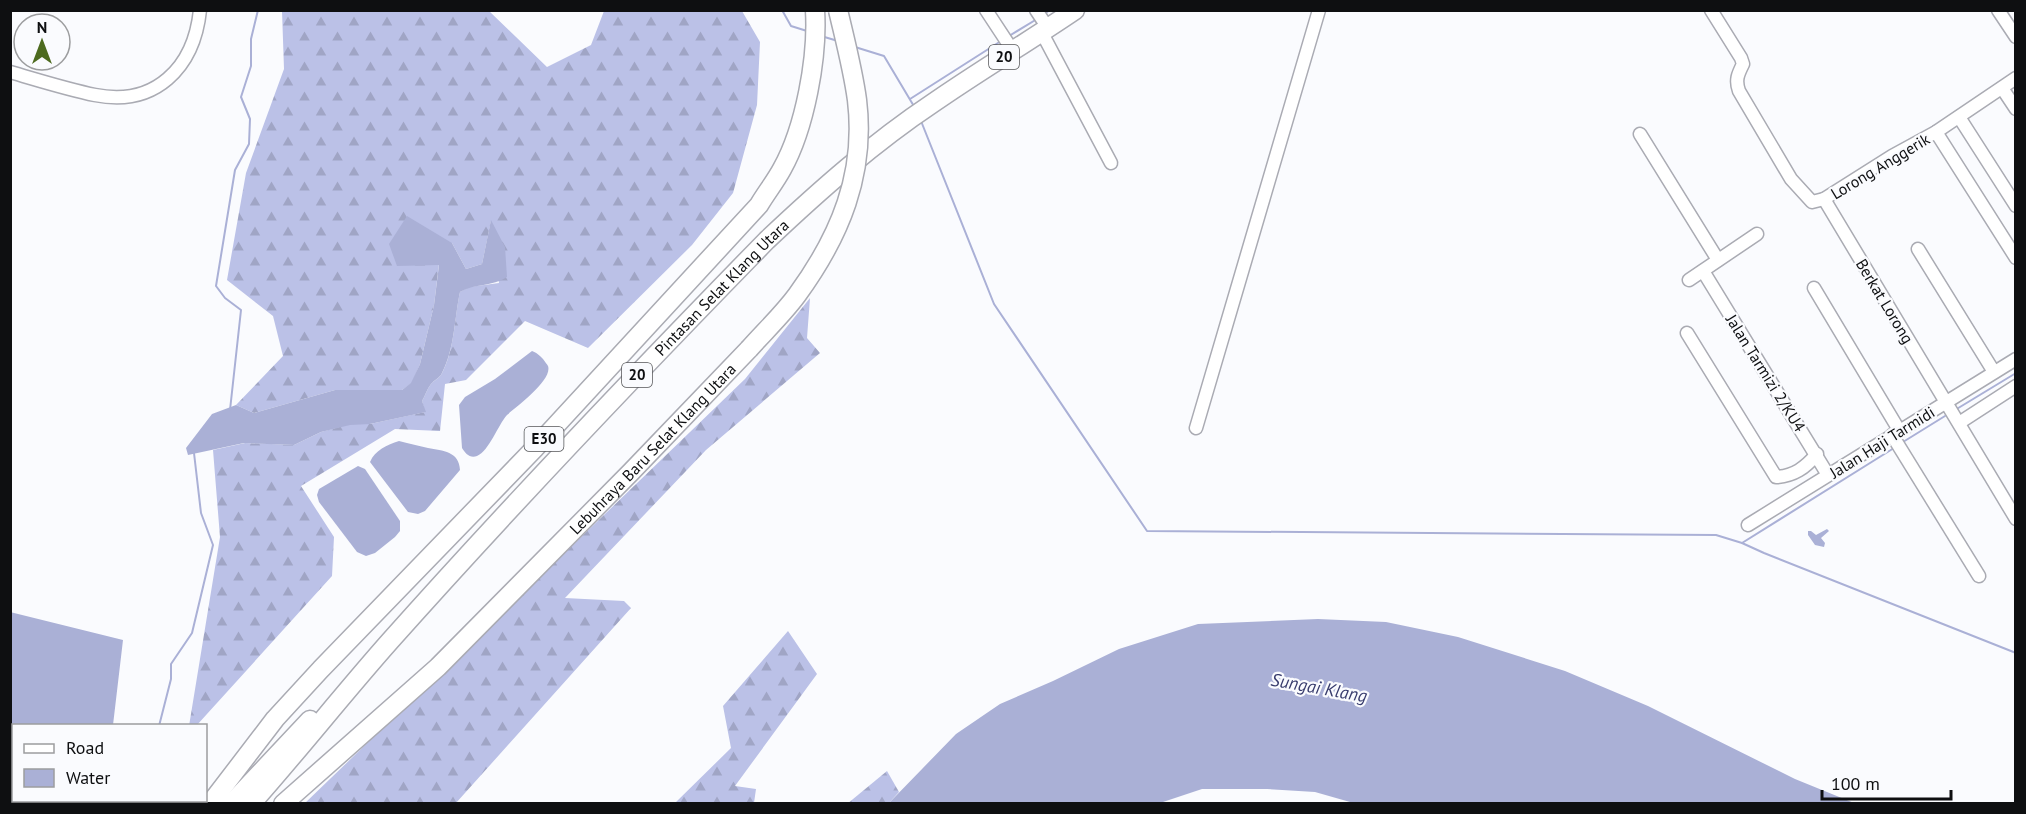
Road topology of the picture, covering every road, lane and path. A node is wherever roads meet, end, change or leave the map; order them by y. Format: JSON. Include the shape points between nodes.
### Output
{"nodes":[{"id":1,"x":200,"y":10,"type":"edge"},
{"id":2,"x":838,"y":10,"type":"edge"},
{"id":3,"x":986,"y":10,"type":"edge"},
{"id":4,"x":1075,"y":10,"type":"edge"},
{"id":5,"x":1319,"y":10,"type":"edge"},
{"id":6,"x":1711,"y":10,"type":"edge"},
{"id":7,"x":1998,"y":10,"type":"edge"},
{"id":8,"x":1036,"y":11,"type":"edge"},
{"id":9,"x":815,"y":12,"type":"edge"},
{"id":10,"x":1045,"y":28,"type":"junction"},
{"id":11,"x":2016,"y":37,"type":"edge"},
{"id":12,"x":1013,"y":51,"type":"junction"},
{"id":13,"x":10,"y":72,"type":"edge"},
{"id":14,"x":2016,"y":78,"type":"edge"},
{"id":15,"x":2002,"y":87,"type":"junction"},
{"id":16,"x":2016,"y":109,"type":"edge"},
{"id":17,"x":1959,"y":117,"type":"junction"},
{"id":18,"x":1936,"y":132,"type":"junction"},
{"id":19,"x":1640,"y":134,"type":"dead end"},
{"id":20,"x":1111,"y":163,"type":"dead end"},
{"id":21,"x":1824,"y":199,"type":"junction"},
{"id":22,"x":2016,"y":206,"type":"edge"},
{"id":23,"x":1756,"y":234,"type":"dead end"},
{"id":24,"x":1918,"y":249,"type":"dead end"},
{"id":25,"x":2016,"y":258,"type":"edge"},
{"id":26,"x":1718,"y":260,"type":"junction"},
{"id":27,"x":1703,"y":271,"type":"junction"},
{"id":28,"x":1689,"y":280,"type":"dead end"},
{"id":29,"x":1814,"y":288,"type":"dead end"},
{"id":30,"x":1687,"y":333,"type":"dead end"},
{"id":31,"x":2016,"y":359,"type":"edge"},
{"id":32,"x":1994,"y":372,"type":"junction"},
{"id":33,"x":2015,"y":388,"type":"edge"},
{"id":34,"x":1947,"y":402,"type":"junction"},
{"id":35,"x":1957,"y":419,"type":"junction"},
{"id":36,"x":1196,"y":428,"type":"dead end"},
{"id":37,"x":1896,"y":433,"type":"junction"},
{"id":38,"x":1816,"y":454,"type":"junction"},
{"id":39,"x":1828,"y":475,"type":"junction"},
{"id":40,"x":2016,"y":519,"type":"edge"},
{"id":41,"x":1748,"y":525,"type":"dead end"},
{"id":42,"x":1979,"y":576,"type":"dead end"},
{"id":43,"x":388,"y":643,"type":"junction"},
{"id":44,"x":210,"y":804,"type":"edge"},
{"id":45,"x":231,"y":804,"type":"edge"},
{"id":46,"x":251,"y":804,"type":"edge"},
{"id":47,"x":283,"y":804,"type":"edge"}],
"edges":[{"from":1,"to":13,"type":"street","via":[[190,51],[176,73],[159,87],[130,97],[96,96]]},
{"from":2,"to":47,"type":"highway","name":"Lebuhraya Baru Selat Klang Utara","bridge":true,"via":[[857,101],[858,136],[852,187],[827,250],[796,297],[631,472],[438,667]]},
{"from":3,"to":12,"type":"street"},
{"from":4,"to":10,"type":"highway","name":"Pintasan Selat Klang Utara","number":"20"},
{"from":5,"to":36,"type":"street"},
{"from":6,"to":21,"type":"street","via":[[1743,64],[1737,76],[1738,91],[1791,179],[1812,202]]},
{"from":7,"to":11,"type":"street"},
{"from":8,"to":10,"type":"street"},
{"from":9,"to":44,"type":"highway","number":"E30","via":[[816,40],[796,138],[783,168],[759,205],[536,448],[275,719]]},
{"from":10,"to":12,"type":"highway","name":"Pintasan Selat Klang Utara","number":"20"},
{"from":10,"to":20,"type":"street"},
{"from":12,"to":43,"type":"highway","name":"Pintasan Selat Klang Utara","number":"20","via":[[903,124],[810,199],[477,545]]},
{"from":14,"to":15,"type":"street","name":"Lorong Anggerik"},
{"from":15,"to":16,"type":"street"},
{"from":15,"to":17,"type":"street","name":"Lorong Anggerik"},
{"from":17,"to":18,"type":"street","name":"Lorong Anggerik"},
{"from":17,"to":22,"type":"street"},
{"from":18,"to":21,"type":"street","name":"Lorong Anggerik"},
{"from":18,"to":25,"type":"street"},
{"from":19,"to":26,"type":"street"},
{"from":21,"to":34,"type":"street","name":"Berkat Lorong"},
{"from":23,"to":26,"type":"street"},
{"from":24,"to":32,"type":"street"},
{"from":26,"to":27,"type":"street"},
{"from":27,"to":28,"type":"street"},
{"from":27,"to":38,"type":"street","name":"Jalan Tarmizi 2/KU4"},
{"from":29,"to":37,"type":"street"},
{"from":30,"to":38,"type":"street","via":[[1776,477],[1802,470]]},
{"from":31,"to":32,"type":"street","name":"Jalan Haji Tarmidi"},
{"from":32,"to":34,"type":"street","name":"Jalan Haji Tarmidi"},
{"from":33,"to":35,"type":"street"},
{"from":34,"to":35,"type":"street","name":"Berkat Lorong"},
{"from":34,"to":37,"type":"street","name":"Jalan Haji Tarmidi"},
{"from":35,"to":40,"type":"street","name":"Berkat Lorong"},
{"from":37,"to":39,"type":"street","name":"Jalan Haji Tarmidi"},
{"from":37,"to":42,"type":"street"},
{"from":38,"to":39,"type":"street","name":"Jalan Tarmizi 2/KU4"},
{"from":39,"to":41,"type":"street","name":"Jalan Haji Tarmidi"},
{"from":43,"to":45,"type":"highway"},
{"from":43,"to":46,"type":"highway"}]}
